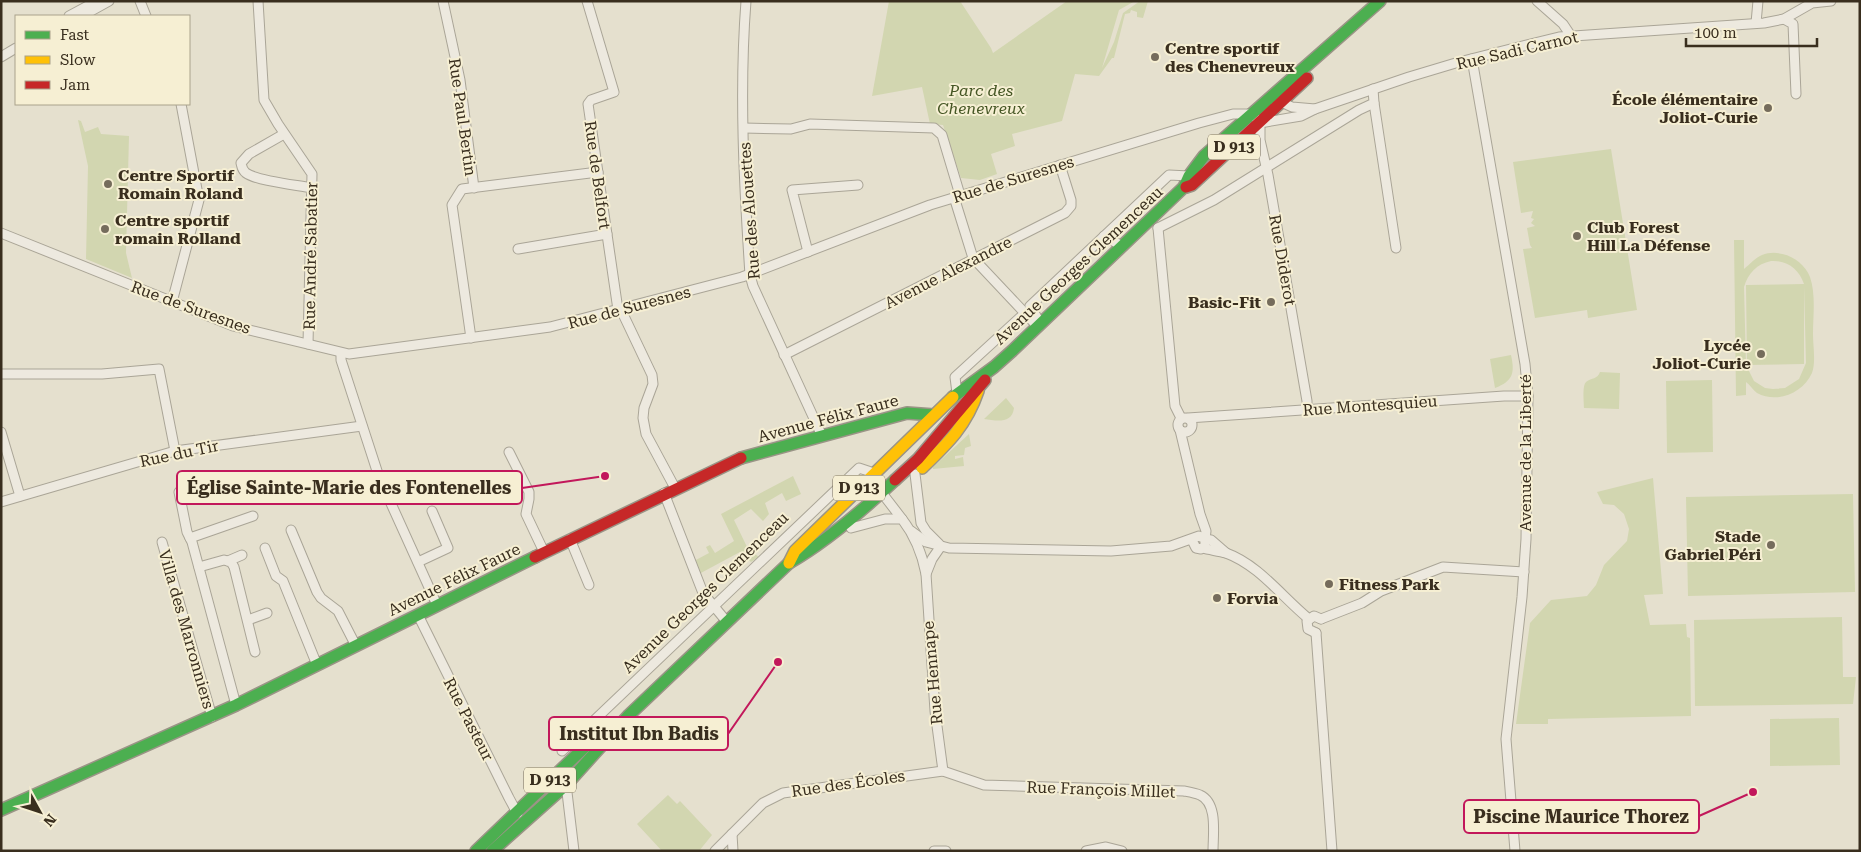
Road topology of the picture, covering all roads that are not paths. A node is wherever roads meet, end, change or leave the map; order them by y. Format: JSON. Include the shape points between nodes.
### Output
{"nodes":[{"id":1,"x":96,"y":1,"type":"edge"},
{"id":2,"x":109,"y":1,"type":"edge"},
{"id":3,"x":140,"y":1,"type":"edge"},
{"id":4,"x":258,"y":1,"type":"edge"},
{"id":5,"x":443,"y":1,"type":"edge"},
{"id":6,"x":587,"y":1,"type":"edge"},
{"id":7,"x":746,"y":1,"type":"edge"},
{"id":8,"x":1380,"y":1,"type":"edge"},
{"id":9,"x":1537,"y":1,"type":"edge"},
{"id":10,"x":1758,"y":1,"type":"edge"},
{"id":11,"x":1831,"y":1,"type":"edge"},
{"id":12,"x":71,"y":15,"type":"edge"},
{"id":13,"x":84,"y":15,"type":"edge"},
{"id":14,"x":146,"y":15,"type":"edge"},
{"id":15,"x":1784,"y":19,"type":"junction"},
{"id":16,"x":1360,"y":20,"type":"junction"},
{"id":17,"x":1756,"y":23,"type":"junction"},
{"id":18,"x":1570,"y":36,"type":"junction"},
{"id":19,"x":15,"y":49,"type":"edge"},
{"id":20,"x":1,"y":57,"type":"edge"},
{"id":21,"x":1472,"y":59,"type":"junction"},
{"id":22,"x":1373,"y":90,"type":"junction"},
{"id":23,"x":1796,"y":94,"type":"dead end"},
{"id":24,"x":1272,"y":96,"type":"junction"},
{"id":25,"x":1282,"y":102,"type":"junction"},
{"id":26,"x":1374,"y":103,"type":"junction"},
{"id":27,"x":180,"y":105,"type":"edge"},
{"id":28,"x":1315,"y":109,"type":"junction"},
{"id":29,"x":1252,"y":114,"type":"junction"},
{"id":30,"x":1260,"y":123,"type":"junction"},
{"id":31,"x":744,"y":128,"type":"junction"},
{"id":32,"x":284,"y":134,"type":"junction"},
{"id":33,"x":1060,"y":165,"type":"junction"},
{"id":34,"x":1266,"y":168,"type":"junction"},
{"id":35,"x":598,"y":172,"type":"junction"},
{"id":36,"x":1189,"y":176,"type":"junction"},
{"id":37,"x":858,"y":185,"type":"dead end"},
{"id":38,"x":1184,"y":187,"type":"junction"},
{"id":39,"x":312,"y":188,"type":"junction"},
{"id":40,"x":474,"y":188,"type":"junction"},
{"id":41,"x":957,"y":196,"type":"junction"},
{"id":42,"x":1154,"y":224,"type":"junction"},
{"id":43,"x":1,"y":233,"type":"edge"},
{"id":44,"x":607,"y":234,"type":"junction"},
{"id":45,"x":1104,"y":236,"type":"junction"},
{"id":46,"x":1122,"y":246,"type":"junction"},
{"id":47,"x":1396,"y":248,"type":"dead end"},
{"id":48,"x":518,"y":249,"type":"dead end"},
{"id":49,"x":808,"y":252,"type":"junction"},
{"id":50,"x":973,"y":258,"type":"junction"},
{"id":51,"x":750,"y":275,"type":"junction"},
{"id":52,"x":172,"y":302,"type":"junction"},
{"id":53,"x":618,"y":309,"type":"junction"},
{"id":54,"x":1025,"y":313,"type":"junction"},
{"id":55,"x":1040,"y":325,"type":"junction"},
{"id":56,"x":470,"y":338,"type":"junction"},
{"id":57,"x":308,"y":344,"type":"junction"},
{"id":58,"x":341,"y":353,"type":"junction"},
{"id":59,"x":784,"y":355,"type":"junction"},
{"id":60,"x":994,"y":367,"type":"junction"},
{"id":61,"x":1,"y":374,"type":"edge"},
{"id":62,"x":979,"y":388,"type":"junction"},
{"id":63,"x":956,"y":393,"type":"junction"},
{"id":64,"x":1528,"y":396,"type":"junction"},
{"id":65,"x":1307,"y":410,"type":"junction"},
{"id":66,"x":934,"y":415,"type":"junction"},
{"id":67,"x":1212,"y":417,"type":"junction"},
{"id":68,"x":1185,"y":418,"type":"junction"},
{"id":69,"x":949,"y":421,"type":"junction"},
{"id":70,"x":362,"y":426,"type":"junction"},
{"id":71,"x":1191,"y":429,"type":"junction"},
{"id":72,"x":1180,"y":430,"type":"junction"},
{"id":73,"x":1,"y":432,"type":"edge"},
{"id":74,"x":957,"y":435,"type":"junction"},
{"id":75,"x":822,"y":436,"type":"junction"},
{"id":76,"x":175,"y":451,"type":"junction"},
{"id":77,"x":1186,"y":451,"type":"junction"},
{"id":78,"x":509,"y":452,"type":"dead end"},
{"id":79,"x":874,"y":473,"type":"junction"},
{"id":80,"x":915,"y":474,"type":"junction"},
{"id":81,"x":670,"y":491,"type":"junction"},
{"id":82,"x":179,"y":492,"type":"dead end"},
{"id":83,"x":20,"y":496,"type":"junction"},
{"id":84,"x":885,"y":496,"type":"junction"},
{"id":85,"x":1,"y":502,"type":"edge"},
{"id":86,"x":432,"y":511,"type":"dead end"},
{"id":87,"x":1200,"y":514,"type":"junction"},
{"id":88,"x":254,"y":516,"type":"dead end"},
{"id":89,"x":902,"y":519,"type":"junction"},
{"id":90,"x":851,"y":528,"type":"junction"},
{"id":91,"x":291,"y":530,"type":"dead end"},
{"id":92,"x":911,"y":530,"type":"junction"},
{"id":93,"x":835,"y":531,"type":"junction"},
{"id":94,"x":1207,"y":537,"type":"junction"},
{"id":95,"x":190,"y":538,"type":"junction"},
{"id":96,"x":1195,"y":538,"type":"junction"},
{"id":97,"x":570,"y":539,"type":"junction"},
{"id":98,"x":162,"y":542,"type":"dead end"},
{"id":99,"x":941,"y":546,"type":"junction"},
{"id":100,"x":1168,"y":547,"type":"junction"},
{"id":101,"x":264,"y":548,"type":"dead end"},
{"id":102,"x":1199,"y":548,"type":"junction"},
{"id":103,"x":544,"y":552,"type":"junction"},
{"id":104,"x":1226,"y":554,"type":"junction"},
{"id":105,"x":242,"y":556,"type":"dead end"},
{"id":106,"x":228,"y":561,"type":"junction"},
{"id":107,"x":418,"y":562,"type":"junction"},
{"id":108,"x":789,"y":563,"type":"junction"},
{"id":109,"x":199,"y":567,"type":"junction"},
{"id":110,"x":1524,"y":572,"type":"junction"},
{"id":111,"x":926,"y":574,"type":"junction"},
{"id":112,"x":589,"y":585,"type":"dead end"},
{"id":113,"x":437,"y":605,"type":"junction"},
{"id":114,"x":713,"y":608,"type":"junction"},
{"id":115,"x":267,"y":613,"type":"dead end"},
{"id":116,"x":418,"y":615,"type":"junction"},
{"id":117,"x":1309,"y":619,"type":"junction"},
{"id":118,"x":1321,"y":619,"type":"junction"},
{"id":119,"x":248,"y":620,"type":"junction"},
{"id":120,"x":727,"y":622,"type":"junction"},
{"id":121,"x":1316,"y":633,"type":"junction"},
{"id":122,"x":356,"y":646,"type":"junction"},
{"id":123,"x":255,"y":652,"type":"dead end"},
{"id":124,"x":317,"y":665,"type":"junction"},
{"id":125,"x":236,"y":705,"type":"junction"},
{"id":126,"x":629,"y":715,"type":"junction"},
{"id":127,"x":212,"y":716,"type":"junction"},
{"id":128,"x":562,"y":750,"type":"dead end"},
{"id":129,"x":943,"y":771,"type":"junction"},
{"id":130,"x":554,"y":777,"type":"junction"},
{"id":131,"x":566,"y":785,"type":"junction"},
{"id":132,"x":1,"y":810,"type":"edge"},
{"id":133,"x":516,"y":811,"type":"junction"},
{"id":134,"x":528,"y":818,"type":"junction"},
{"id":135,"x":732,"y":834,"type":"junction"},
{"id":136,"x":476,"y":851,"type":"edge"},
{"id":137,"x":492,"y":851,"type":"edge"},
{"id":138,"x":574,"y":851,"type":"edge"},
{"id":139,"x":715,"y":851,"type":"edge"},
{"id":140,"x":734,"y":851,"type":"edge"},
{"id":141,"x":934,"y":851,"type":"edge"},
{"id":142,"x":946,"y":851,"type":"edge"},
{"id":143,"x":1086,"y":851,"type":"edge"},
{"id":144,"x":1122,"y":851,"type":"edge"},
{"id":145,"x":1213,"y":851,"type":"edge"},
{"id":146,"x":1332,"y":851,"type":"edge"},
{"id":147,"x":1515,"y":851,"type":"edge"}],
"edges":[{"from":1,"to":12,"type":"street"},
{"from":2,"to":13,"type":"street"},
{"from":3,"to":14,"type":"street"},
{"from":4,"to":32,"type":"street","name":"Rue André Sabatier","via":[[264,100]]},
{"from":5,"to":40,"type":"street","name":"Rue Paul Bertin","via":[[460,80]]},
{"from":6,"to":35,"type":"street","name":"Rue de Belfort","via":[[614,92],[588,104]]},
{"from":7,"to":31,"type":"street","name":"Rue des Alouettes"},
{"from":8,"to":16,"type":"main road","name":"Avenue Georges Clemenceau","number":"D 913"},
{"from":9,"to":18,"type":"street","via":[[1563,24]]},
{"from":10,"to":17,"type":"street"},
{"from":11,"to":15,"type":"street","name":"Rue Sadi Carnot","via":[[1812,3]]},
{"from":15,"to":17,"type":"street","name":"Rue Sadi Carnot"},
{"from":15,"to":23,"type":"street","via":[[1793,24]]},
{"from":16,"to":24,"type":"main road","name":"Avenue Georges Clemenceau","number":"D 913"},
{"from":16,"to":25,"type":"main road","name":"Avenue Georges Clemenceau","number":"D 913","via":[[1359,26]]},
{"from":17,"to":18,"type":"street","name":"Rue Sadi Carnot"},
{"from":18,"to":21,"type":"street","name":"Rue Sadi Carnot"},
{"from":19,"to":20,"type":"street"},
{"from":21,"to":22,"type":"street","name":"Rue Sadi Carnot"},
{"from":21,"to":64,"type":"street","name":"Avenue de la Liberté","via":[[1524,354]]},
{"from":22,"to":26,"type":"street"},
{"from":22,"to":28,"type":"street","name":"Rue Sadi Carnot"},
{"from":24,"to":25,"type":"street","name":"Rue Sadi Carnot"},
{"from":24,"to":29,"type":"main road","name":"Avenue Georges Clemenceau","number":"D 913"},
{"from":25,"to":28,"type":"street","name":"Rue Sadi Carnot","via":[[1292,107]]},
{"from":25,"to":30,"type":"main road","name":"Avenue Georges Clemenceau","number":"D 913"},
{"from":26,"to":34,"type":"street"},
{"from":26,"to":47,"type":"street"},
{"from":27,"to":52,"type":"street","via":[[200,200]]},
{"from":28,"to":30,"type":"street","name":"Rue Sadi Carnot","via":[[1301,116]]},
{"from":29,"to":30,"type":"street"},
{"from":29,"to":33,"type":"street","name":"Rue de Suresnes","via":[[1233,114],[1198,122]]},
{"from":29,"to":36,"type":"main road","name":"Avenue Georges Clemenceau","number":"D 913","via":[[1204,156]]},
{"from":30,"to":34,"type":"street","name":"Rue Diderot"},
{"from":30,"to":38,"type":"main road","name":"Avenue Georges Clemenceau","number":"D 913","via":[[1192,185]]},
{"from":31,"to":41,"type":"street","via":[[791,129],[810,124],[934,128],[942,135]]},
{"from":31,"to":51,"type":"street","name":"Rue des Alouettes"},
{"from":32,"to":39,"type":"street","name":"Rue André Sabatier","via":[[312,174]]},
{"from":32,"to":39,"type":"street","via":[[249,154],[241,163],[242,168],[256,177]]},
{"from":33,"to":41,"type":"street","name":"Rue de Suresnes"},
{"from":33,"to":50,"type":"street","name":"Avenue Alexandre","via":[[1071,200],[1071,206],[1065,213]]},
{"from":34,"to":42,"type":"street","via":[[1214,200]]},
{"from":34,"to":65,"type":"street","name":"Rue Diderot"},
{"from":35,"to":40,"type":"street"},
{"from":35,"to":44,"type":"street","name":"Rue de Belfort"},
{"from":36,"to":38,"type":"main road","name":"Avenue Georges Clemenceau","number":"D 913"},
{"from":36,"to":45,"type":"street","name":"Avenue Georges Clemenceau","via":[[1169,175]]},
{"from":37,"to":49,"type":"street","via":[[792,190]]},
{"from":38,"to":42,"type":"main road","name":"Avenue Georges Clemenceau","number":"D 913"},
{"from":39,"to":57,"type":"street","name":"Rue André Sabatier"},
{"from":40,"to":56,"type":"street","name":"Rue Paul Bertin","via":[[462,189],[452,205]]},
{"from":41,"to":49,"type":"street","name":"Rue de Suresnes"},
{"from":41,"to":50,"type":"street"},
{"from":42,"to":46,"type":"main road","name":"Avenue Georges Clemenceau","number":"D 913"},
{"from":42,"to":68,"type":"street","via":[[1175,406]]},
{"from":43,"to":52,"type":"street","name":"Rue de Suresnes"},
{"from":44,"to":48,"type":"street"},
{"from":44,"to":53,"type":"street","name":"Rue de Belfort"},
{"from":45,"to":46,"type":"street"},
{"from":45,"to":55,"type":"street","name":"Avenue Georges Clemenceau","via":[[1030,306]]},
{"from":46,"to":55,"type":"main road","name":"Avenue Georges Clemenceau","number":"D 913"},
{"from":49,"to":51,"type":"street","name":"Rue de Suresnes"},
{"from":50,"to":54,"type":"street"},
{"from":50,"to":59,"type":"street","name":"Avenue Alexandre"},
{"from":51,"to":53,"type":"street","name":"Rue de Suresnes"},
{"from":51,"to":59,"type":"street","name":"Rue des Alouettes"},
{"from":52,"to":57,"type":"street","name":"Rue de Suresnes","via":[[233,326]]},
{"from":53,"to":56,"type":"street","name":"Rue de Suresnes","via":[[550,327]]},
{"from":53,"to":81,"type":"street","via":[[649,367],[653,384],[644,408],[644,426]]},
{"from":54,"to":55,"type":"street"},
{"from":54,"to":63,"type":"street","name":"Avenue Georges Clemenceau","via":[[954,377]]},
{"from":55,"to":60,"type":"main road","name":"Avenue Georges Clemenceau","number":"D 913"},
{"from":56,"to":58,"type":"street","name":"Rue de Suresnes","via":[[355,354]]},
{"from":57,"to":58,"type":"street","name":"Rue de Suresnes"},
{"from":58,"to":70,"type":"street"},
{"from":59,"to":75,"type":"street","name":"Rue des Alouettes"},
{"from":60,"to":62,"type":"main road","name":"Avenue Georges Clemenceau","number":"D 913"},
{"from":60,"to":63,"type":"main road","name":"Avenue Georges Clemenceau","number":"D 913"},
{"from":61,"to":76,"type":"street","via":[[102,374],[159,369]]},
{"from":62,"to":69,"type":"main road","name":"Avenue Georges Clemenceau","number":"D 913"},
{"from":62,"to":74,"type":"main road","name":"Avenue Georges Clemenceau","number":"D 913","via":[[970,417]]},
{"from":63,"to":66,"type":"main road","name":"Avenue Georges Clemenceau","number":"D 913"},
{"from":64,"to":65,"type":"street","name":"Rue Montesquieu"},
{"from":64,"to":110,"type":"street","name":"Avenue de la Liberté"},
{"from":65,"to":67,"type":"street","name":"Rue Montesquieu"},
{"from":66,"to":69,"type":"main road","name":"Avenue Félix Faure"},
{"from":66,"to":75,"type":"main road","name":"Avenue Félix Faure","via":[[907,413]]},
{"from":66,"to":79,"type":"main road","name":"Avenue Georges Clemenceau","number":"D 913"},
{"from":66,"to":84,"type":"main road","via":[[922,439],[882,482]]},
{"from":67,"to":68,"type":"street","name":"Rue Montesquieu"},
{"from":67,"to":71,"type":"street","name":"Rue Montesquieu"},
{"from":68,"to":71,"type":"street","via":[[1192,423]]},
{"from":68,"to":72,"type":"street","via":[[1178,424]]},
{"from":69,"to":74,"type":"main road"},
{"from":69,"to":84,"type":"main road","name":"Avenue Georges Clemenceau","number":"D 913"},
{"from":70,"to":76,"type":"street","name":"Rue du Tir"},
{"from":70,"to":107,"type":"street","via":[[379,477]]},
{"from":71,"to":72,"type":"street","via":[[1186,432]]},
{"from":71,"to":77,"type":"street"},
{"from":72,"to":77,"type":"street"},
{"from":73,"to":83,"type":"street"},
{"from":74,"to":80,"type":"main road","name":"Avenue Georges Clemenceau","number":"D 913"},
{"from":75,"to":81,"type":"main road","name":"Avenue Félix Faure","via":[[735,460]]},
{"from":76,"to":83,"type":"street","name":"Rue du Tir"},
{"from":77,"to":87,"type":"street"},
{"from":78,"to":103,"type":"street","via":[[529,492],[526,514]]},
{"from":79,"to":108,"type":"main road","name":"Avenue Georges Clemenceau","number":"D 913","via":[[795,551]]},
{"from":79,"to":114,"type":"street","name":"Avenue Georges Clemenceau","via":[[859,468]]},
{"from":80,"to":84,"type":"main road","name":"Avenue Georges Clemenceau","number":"D 913"},
{"from":80,"to":99,"type":"street","via":[[921,523]]},
{"from":81,"to":97,"type":"main road","name":"Avenue Félix Faure"},
{"from":81,"to":114,"type":"street","via":[[703,593]]},
{"from":82,"to":95,"type":"street"},
{"from":83,"to":85,"type":"street","name":"Rue du Tir"},
{"from":84,"to":89,"type":"street","name":"Rue Hennape"},
{"from":84,"to":90,"type":"main road","name":"Avenue Georges Clemenceau","number":"D 913"},
{"from":84,"to":93,"type":"main road","name":"Avenue Georges Clemenceau","number":"D 913"},
{"from":86,"to":107,"type":"street","via":[[448,548]]},
{"from":87,"to":94,"type":"street"},
{"from":87,"to":96,"type":"street"},
{"from":88,"to":95,"type":"street"},
{"from":89,"to":90,"type":"street","via":[[885,519]]},
{"from":89,"to":92,"type":"street","name":"Rue Hennape"},
{"from":90,"to":93,"type":"main road","name":"Avenue Georges Clemenceau","number":"D 913"},
{"from":91,"to":122,"type":"street","via":[[317,592],[338,611]]},
{"from":92,"to":99,"type":"street","via":[[926,542]]},
{"from":92,"to":111,"type":"street","name":"Rue Hennape","via":[[922,554]]},
{"from":93,"to":108,"type":"main road","name":"Avenue Georges Clemenceau","number":"D 913"},
{"from":94,"to":96,"type":"street"},
{"from":94,"to":102,"type":"street","via":[[1206,544]]},
{"from":94,"to":104,"type":"street"},
{"from":95,"to":109,"type":"street"},
{"from":96,"to":100,"type":"street"},
{"from":96,"to":102,"type":"street","via":[[1193,542]]},
{"from":97,"to":103,"type":"main road","name":"Avenue Félix Faure"},
{"from":97,"to":112,"type":"street"},
{"from":98,"to":127,"type":"street","name":"Villa des Marronniers"},
{"from":99,"to":100,"type":"street","via":[[1111,551]]},
{"from":99,"to":111,"type":"street"},
{"from":100,"to":102,"type":"street"},
{"from":101,"to":124,"type":"street","via":[[276,576],[283,581]]},
{"from":102,"to":104,"type":"street"},
{"from":103,"to":113,"type":"main road","name":"Avenue Félix Faure"},
{"from":104,"to":117,"type":"street","via":[[1257,572]]},
{"from":105,"to":106,"type":"street"},
{"from":106,"to":109,"type":"street"},
{"from":106,"to":119,"type":"street","via":[[234,567]]},
{"from":107,"to":113,"type":"street"},
{"from":108,"to":120,"type":"main road","name":"Avenue Georges Clemenceau","number":"D 913"},
{"from":109,"to":125,"type":"street"},
{"from":110,"to":118,"type":"street","via":[[1443,567]]},
{"from":110,"to":147,"type":"street","name":"Avenue de la Liberté","via":[[1506,739]]},
{"from":111,"to":129,"type":"street","name":"Rue Hennape","via":[[935,711]]},
{"from":113,"to":116,"type":"main road","name":"Avenue Félix Faure"},
{"from":114,"to":120,"type":"street"},
{"from":114,"to":128,"type":"street","name":"Avenue Georges Clemenceau"},
{"from":115,"to":119,"type":"street"},
{"from":116,"to":122,"type":"main road","name":"Avenue Félix Faure"},
{"from":116,"to":133,"type":"street","name":"Rue Pasteur"},
{"from":117,"to":118,"type":"street","via":[[1314,616]]},
{"from":117,"to":121,"type":"street","via":[[1308,629]]},
{"from":118,"to":121,"type":"street","via":[[1322,628]]},
{"from":119,"to":123,"type":"street"},
{"from":120,"to":126,"type":"main road","name":"Avenue Georges Clemenceau","number":"D 913"},
{"from":121,"to":146,"type":"street"},
{"from":122,"to":124,"type":"main road","name":"Avenue Félix Faure"},
{"from":124,"to":125,"type":"main road","name":"Avenue Félix Faure"},
{"from":125,"to":127,"type":"main road","name":"Avenue Félix Faure"},
{"from":126,"to":130,"type":"main road","name":"Avenue Georges Clemenceau","number":"D 913","via":[[589,743]]},
{"from":126,"to":131,"type":"main road","name":"Avenue Georges Clemenceau","number":"D 913"},
{"from":127,"to":132,"type":"main road","name":"Avenue Félix Faure"},
{"from":129,"to":135,"type":"street","name":"Rue des Écoles","via":[[783,792],[763,803]]},
{"from":129,"to":145,"type":"street","name":"Rue François Millet","via":[[984,785],[1199,794],[1211,808]]},
{"from":130,"to":131,"type":"street"},
{"from":130,"to":133,"type":"main road","name":"Avenue Georges Clemenceau","number":"D 913"},
{"from":131,"to":134,"type":"main road","name":"Avenue Georges Clemenceau","number":"D 913"},
{"from":131,"to":138,"type":"street"},
{"from":133,"to":134,"type":"street"},
{"from":133,"to":136,"type":"main road","name":"Avenue Georges Clemenceau","number":"D 913"},
{"from":134,"to":137,"type":"main road","name":"Avenue Georges Clemenceau","number":"D 913"},
{"from":135,"to":139,"type":"street","name":"Rue des Écoles"},
{"from":135,"to":140,"type":"street"},
{"from":141,"to":142,"type":"street"},
{"from":143,"to":144,"type":"street","via":[[1106,847]]}]}
